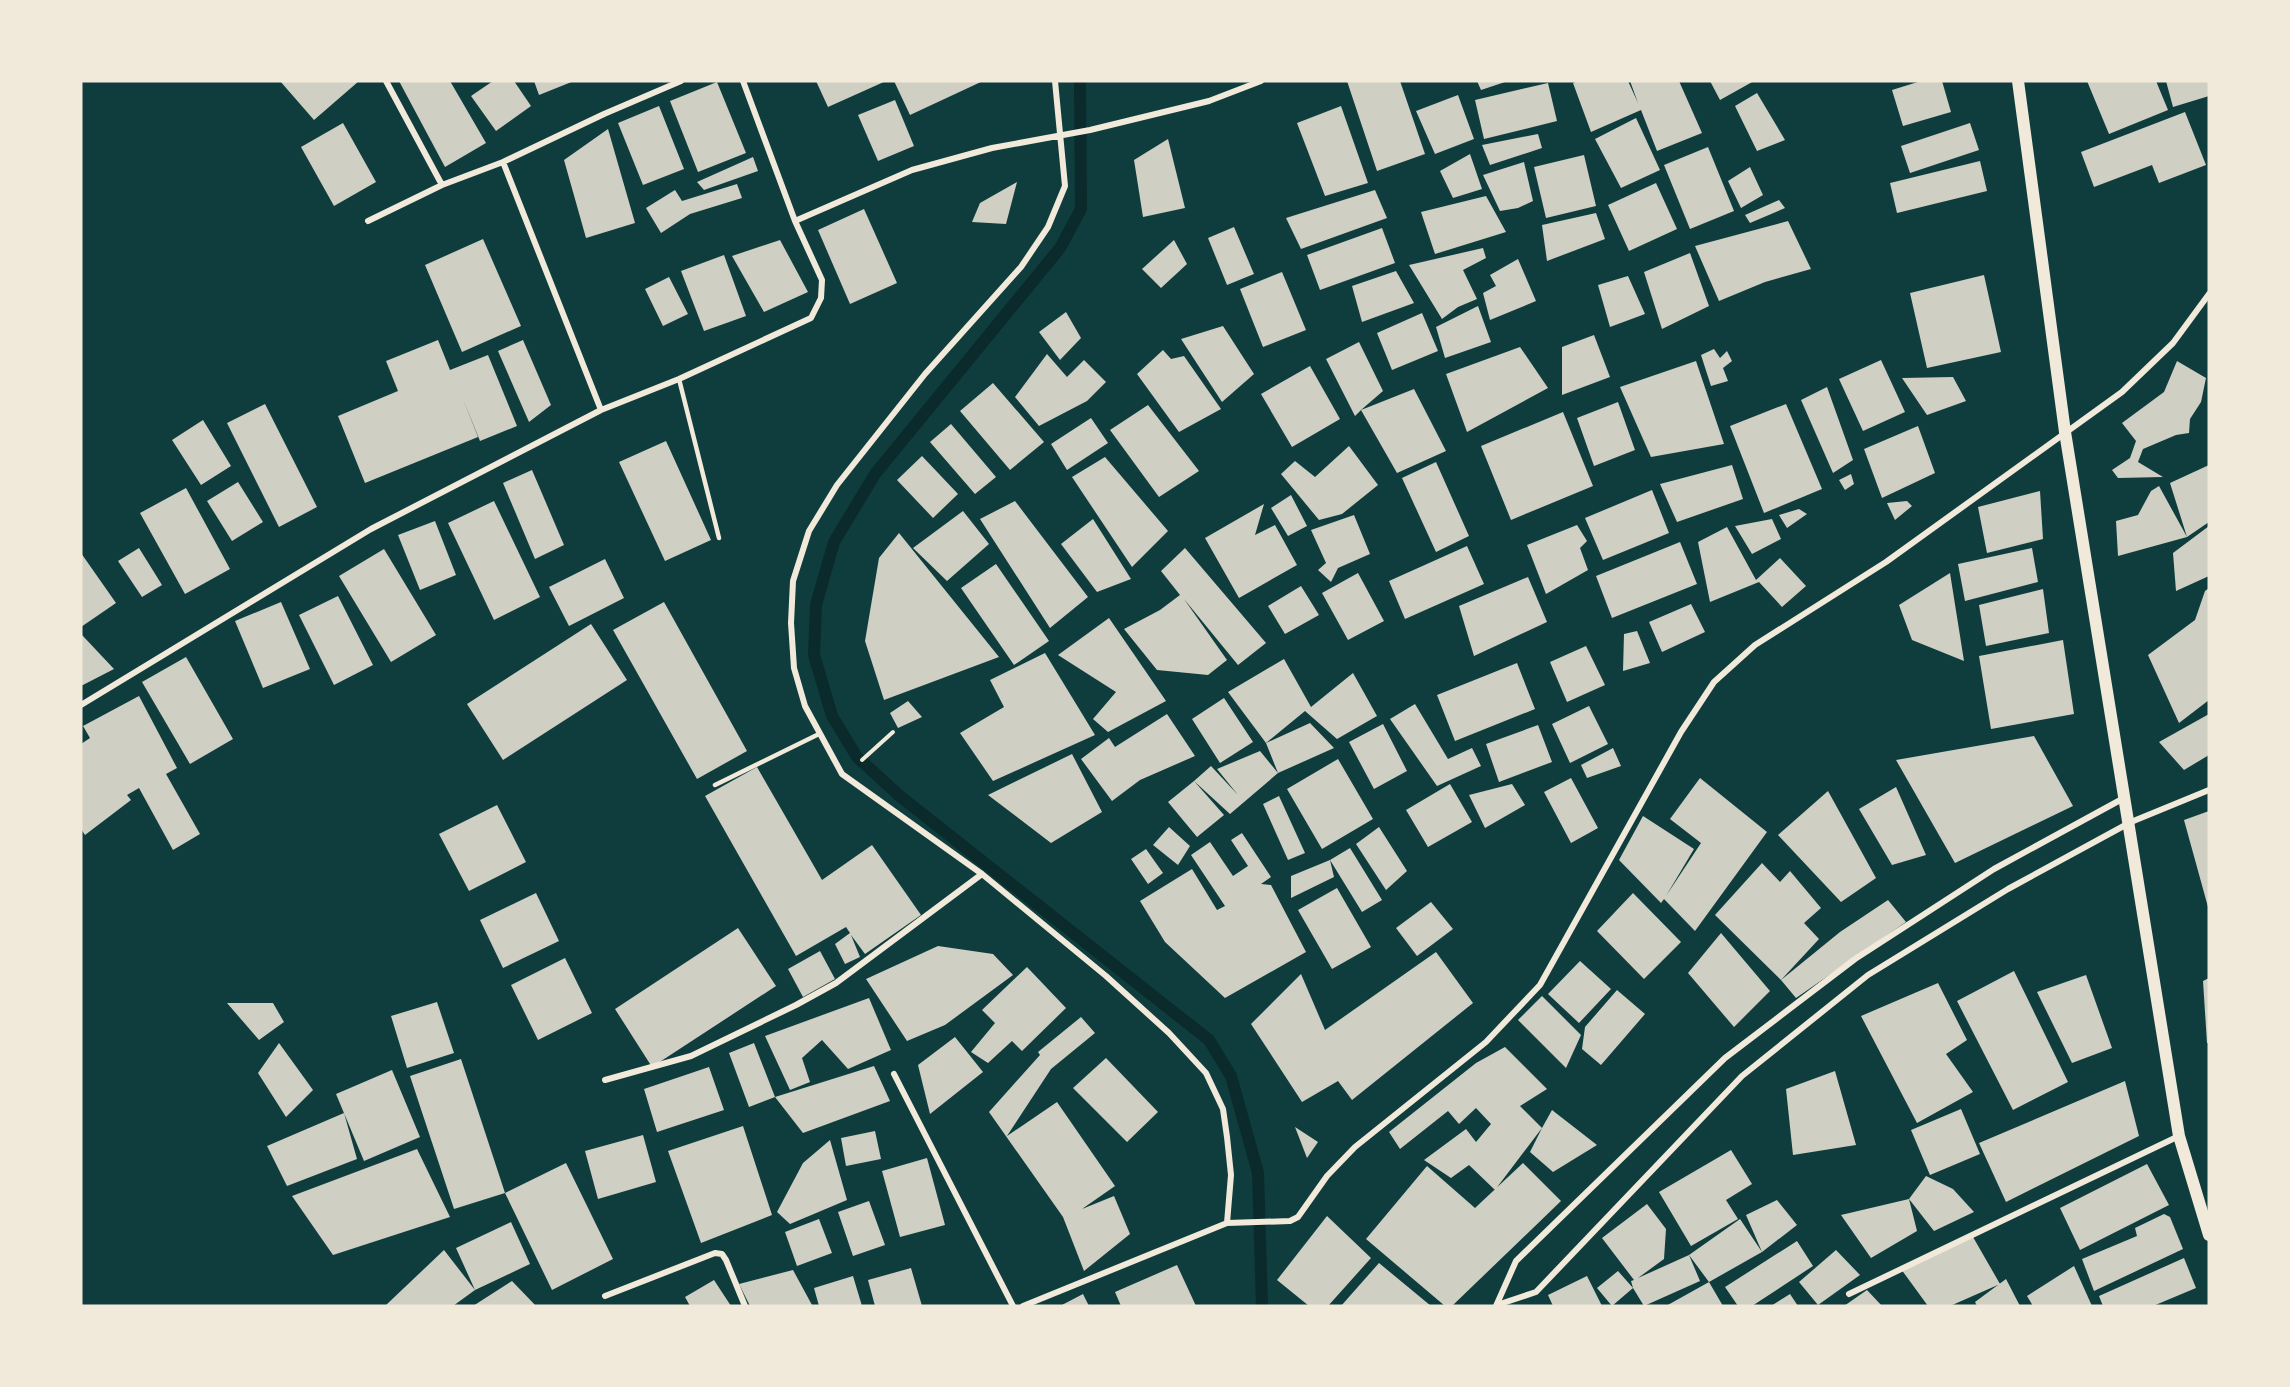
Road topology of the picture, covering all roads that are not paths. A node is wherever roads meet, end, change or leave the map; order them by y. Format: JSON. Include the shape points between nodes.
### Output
{"nodes":[{"id":1,"x":386,"y":81,"type":"edge"},
{"id":2,"x":681,"y":81,"type":"edge"},
{"id":3,"x":743,"y":81,"type":"edge"},
{"id":4,"x":1055,"y":81,"type":"edge"},
{"id":5,"x":1261,"y":81,"type":"edge"},
{"id":6,"x":2018,"y":81,"type":"edge"},
{"id":7,"x":1062,"y":134,"type":"junction"},
{"id":8,"x":503,"y":162,"type":"junction"},
{"id":9,"x":442,"y":184,"type":"junction"},
{"id":10,"x":368,"y":221,"type":"dead end"},
{"id":11,"x":795,"y":221,"type":"junction"},
{"id":12,"x":2209,"y":294,"type":"edge"},
{"id":13,"x":679,"y":379,"type":"junction"},
{"id":14,"x":601,"y":410,"type":"junction"},
{"id":15,"x":2065,"y":432,"type":"junction"},
{"id":16,"x":719,"y":538,"type":"dead end"},
{"id":17,"x":81,"y":705,"type":"edge"},
{"id":18,"x":819,"y":734,"type":"junction"},
{"id":19,"x":715,"y":785,"type":"dead end"},
{"id":20,"x":2209,"y":790,"type":"edge"},
{"id":21,"x":2125,"y":798,"type":"junction"},
{"id":22,"x":2131,"y":822,"type":"junction"},
{"id":23,"x":982,"y":874,"type":"junction"},
{"id":24,"x":894,"y":1074,"type":"dead end"},
{"id":25,"x":605,"y":1080,"type":"dead end"},
{"id":26,"x":2180,"y":1136,"type":"junction"},
{"id":27,"x":1227,"y":1223,"type":"junction"},
{"id":28,"x":2209,"y":1235,"type":"edge"},
{"id":29,"x":1849,"y":1294,"type":"dead end"},
{"id":30,"x":605,"y":1296,"type":"dead end"},
{"id":31,"x":1496,"y":1305,"type":"edge"},
{"id":32,"x":744,"y":1306,"type":"edge"},
{"id":33,"x":1013,"y":1306,"type":"edge"},
{"id":34,"x":1023,"y":1306,"type":"edge"}],
"edges":[{"from":1,"to":9,"type":"street"},
{"from":2,"to":8,"type":"street"},
{"from":3,"to":11,"type":"street"},
{"from":4,"to":7,"type":"street"},
{"from":5,"to":7,"type":"street","via":[[1209,101]]},
{"from":6,"to":15,"type":"main road"},
{"from":7,"to":11,"type":"street","via":[[912,170]]},
{"from":7,"to":18,"type":"street","via":[[1065,186],[1048,227],[1020,267],[925,374],[837,485],[810,531],[793,581],[791,623],[794,668],[805,706]]},
{"from":8,"to":9,"type":"street"},
{"from":8,"to":14,"type":"street"},
{"from":9,"to":10,"type":"street"},
{"from":11,"to":13,"type":"street","via":[[822,280],[821,298],[811,318]]},
{"from":12,"to":15,"type":"street","via":[[2174,343],[2148,368],[2122,392]]},
{"from":13,"to":14,"type":"street"},
{"from":13,"to":16,"type":"lane"},
{"from":14,"to":17,"type":"street","via":[[371,529]]},
{"from":15,"to":21,"type":"main road"},
{"from":15,"to":27,"type":"street","via":[[1886,562],[1755,645],[1714,682],[1681,732],[1540,985],[1486,1042],[1355,1147],[1327,1176],[1298,1217],[1290,1221]]},
{"from":18,"to":19,"type":"lane"},
{"from":18,"to":23,"type":"street","via":[[842,774]]},
{"from":20,"to":22,"type":"street"},
{"from":21,"to":22,"type":"main road"},
{"from":21,"to":31,"type":"street","via":[[1994,869],[1855,959],[1725,1058],[1516,1261]]},
{"from":22,"to":26,"type":"main road"},
{"from":22,"to":31,"type":"street","via":[[2008,889],[1868,975],[1742,1076],[1536,1292]]},
{"from":23,"to":25,"type":"street","via":[[836,983],[796,1005],[691,1056]]},
{"from":23,"to":27,"type":"street","via":[[1106,976],[1206,1073],[1223,1109],[1227,1137]]},
{"from":24,"to":33,"type":"street"},
{"from":26,"to":28,"type":"main road"},
{"from":26,"to":29,"type":"street"},
{"from":27,"to":34,"type":"street"},
{"from":30,"to":32,"type":"street","via":[[715,1252],[726,1260]]}]}
